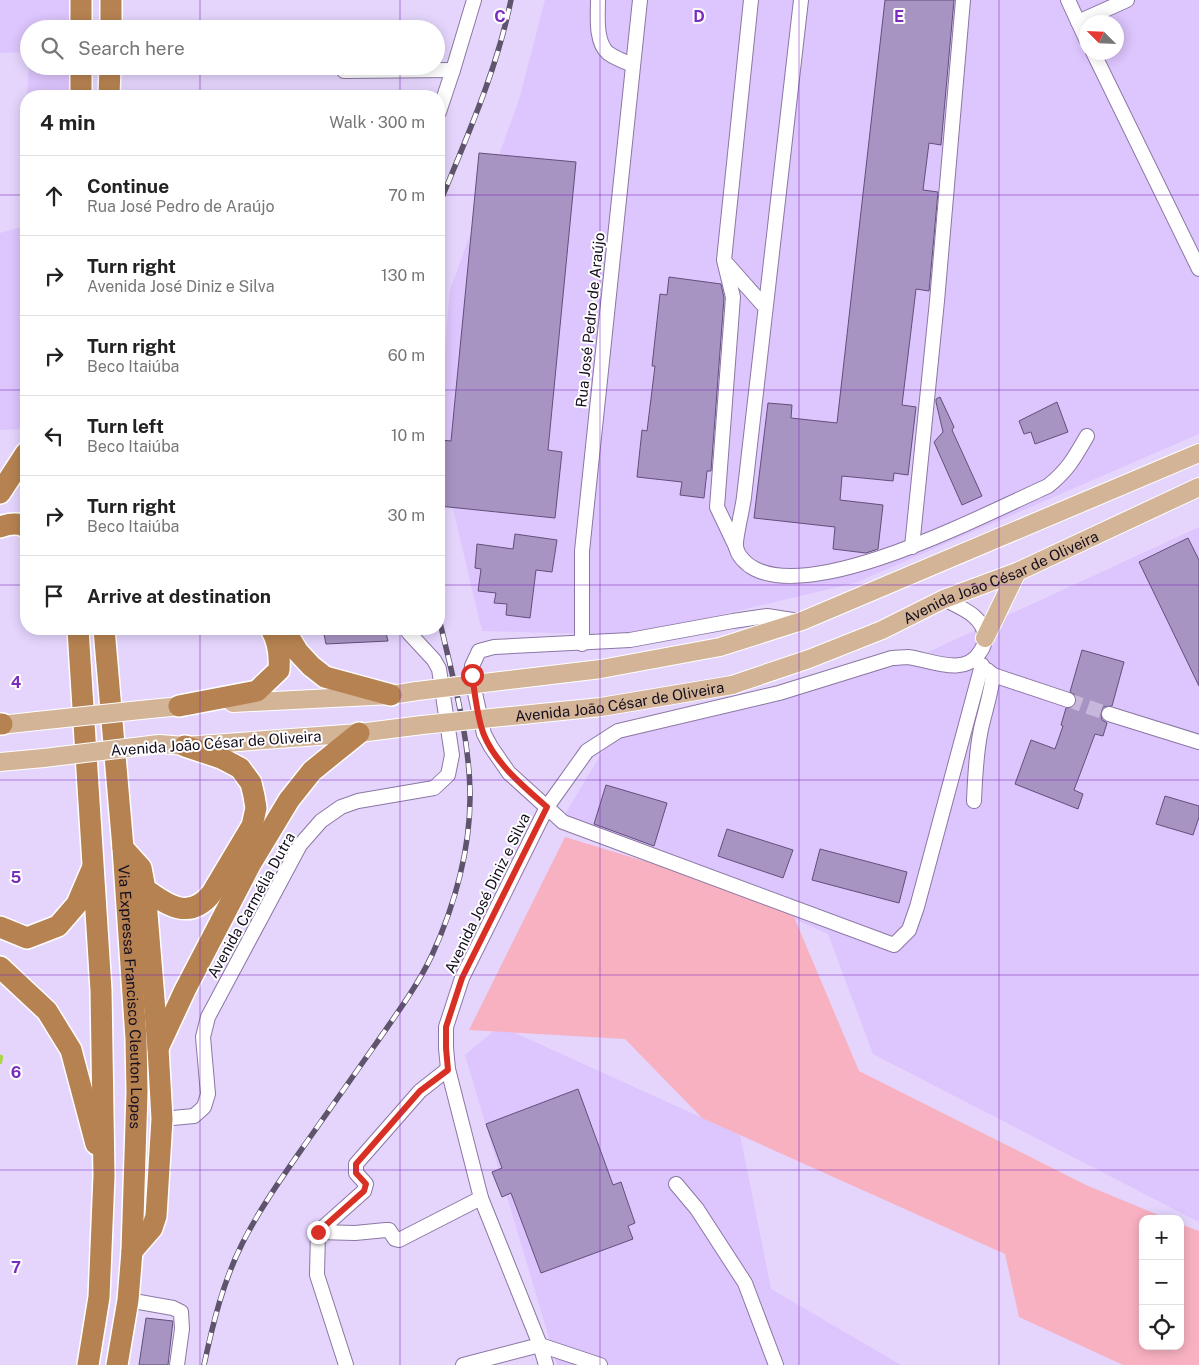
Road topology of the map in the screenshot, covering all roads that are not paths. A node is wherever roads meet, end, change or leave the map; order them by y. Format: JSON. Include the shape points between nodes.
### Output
{"nodes":[{"id":1,"x":82,"y":0,"type":"edge"},
{"id":2,"x":111,"y":0,"type":"edge"},
{"id":3,"x":474,"y":0,"type":"edge"},
{"id":4,"x":598,"y":0,"type":"edge"},
{"id":5,"x":640,"y":0,"type":"edge"},
{"id":6,"x":751,"y":0,"type":"edge"},
{"id":7,"x":801,"y":0,"type":"edge"},
{"id":8,"x":963,"y":0,"type":"edge"},
{"id":9,"x":1068,"y":0,"type":"edge"},
{"id":10,"x":1127,"y":0,"type":"edge"},
{"id":11,"x":81,"y":20,"type":"edge"},
{"id":12,"x":111,"y":20,"type":"edge"},
{"id":13,"x":1078,"y":22,"type":"joint"},
{"id":14,"x":1097,"y":60,"type":"edge"},
{"id":15,"x":633,"y":65,"type":"junction"},
{"id":16,"x":445,"y":70,"type":"edge"},
{"id":17,"x":453,"y":70,"type":"junction"},
{"id":18,"x":81,"y":75,"type":"edge"},
{"id":19,"x":81,"y":90,"type":"edge"},
{"id":20,"x":445,"y":94,"type":"edge"},
{"id":21,"x":724,"y":260,"type":"junction"},
{"id":22,"x":1199,"y":269,"type":"edge"},
{"id":23,"x":766,"y":307,"type":"junction"},
{"id":24,"x":1087,"y":436,"type":"dead end"},
{"id":25,"x":1199,"y":453,"type":"edge"},
{"id":26,"x":20,"y":462,"type":"edge"},
{"id":27,"x":1199,"y":487,"type":"edge"},
{"id":28,"x":0,"y":493,"type":"edge"},
{"id":29,"x":20,"y":524,"type":"edge"},
{"id":30,"x":0,"y":527,"type":"edge"},
{"id":31,"x":736,"y":547,"type":"junction"},
{"id":32,"x":912,"y":547,"type":"junction"},
{"id":33,"x":1017,"y":572,"type":"junction"},
{"id":34,"x":944,"y":599,"type":"junction"},
{"id":35,"x":802,"y":621,"type":"junction"},
{"id":36,"x":78,"y":635,"type":"edge"},
{"id":37,"x":105,"y":635,"type":"edge"},
{"id":38,"x":275,"y":635,"type":"edge"},
{"id":39,"x":288,"y":635,"type":"edge"},
{"id":40,"x":410,"y":635,"type":"edge"},
{"id":41,"x":985,"y":638,"type":"junction"},
{"id":42,"x":582,"y":644,"type":"junction"},
{"id":43,"x":979,"y":662,"type":"junction"},
{"id":44,"x":993,"y":675,"type":"junction"},
{"id":45,"x":391,"y":695,"type":"junction"},
{"id":46,"x":1068,"y":700,"type":"tunnel mouth"},
{"id":47,"x":179,"y":706,"type":"junction"},
{"id":48,"x":1109,"y":714,"type":"tunnel mouth"},
{"id":49,"x":1,"y":724,"type":"edge"},
{"id":50,"x":359,"y":732,"type":"junction"},
{"id":51,"x":1199,"y":742,"type":"edge"},
{"id":52,"x":185,"y":746,"type":"junction"},
{"id":53,"x":0,"y":762,"type":"edge"},
{"id":54,"x":974,"y":800,"type":"dead end"},
{"id":55,"x":547,"y":807,"type":"junction"},
{"id":56,"x":123,"y":848,"type":"junction"},
{"id":57,"x":93,"y":866,"type":"junction"},
{"id":58,"x":145,"y":889,"type":"junction"},
{"id":59,"x":0,"y":927,"type":"edge"},
{"id":60,"x":0,"y":967,"type":"edge"},
{"id":61,"x":158,"y":1048,"type":"junction"},
{"id":62,"x":448,"y":1070,"type":"junction"},
{"id":63,"x":162,"y":1119,"type":"junction"},
{"id":64,"x":104,"y":1176,"type":"junction"},
{"id":65,"x":676,"y":1184,"type":"dead end"},
{"id":66,"x":481,"y":1198,"type":"junction"},
{"id":67,"x":318,"y":1232,"type":"junction"},
{"id":68,"x":132,"y":1251,"type":"junction"},
{"id":69,"x":128,"y":1300,"type":"junction"},
{"id":70,"x":540,"y":1345,"type":"junction"},
{"id":71,"x":88,"y":1365,"type":"edge"},
{"id":72,"x":117,"y":1365,"type":"edge"},
{"id":73,"x":176,"y":1365,"type":"edge"},
{"id":74,"x":346,"y":1365,"type":"edge"},
{"id":75,"x":463,"y":1365,"type":"edge"},
{"id":76,"x":546,"y":1365,"type":"edge"},
{"id":77,"x":600,"y":1365,"type":"edge"},
{"id":78,"x":776,"y":1365,"type":"edge"}],
"edges":[{"from":1,"to":11,"type":"highway"},
{"from":2,"to":12,"type":"highway"},
{"from":3,"to":17,"type":"street"},
{"from":4,"to":15,"type":"street","via":[[602,44],[608,53]]},
{"from":5,"to":15,"type":"street","name":"Rua José Pedro de Araújo"},
{"from":6,"to":21,"type":"street"},
{"from":7,"to":23,"type":"street"},
{"from":8,"to":32,"type":"street"},
{"from":9,"to":13,"type":"street"},
{"from":10,"to":13,"type":"street"},
{"from":14,"to":22,"type":"street"},
{"from":15,"to":42,"type":"street","name":"Rua José Pedro de Araújo","via":[[582,551]]},
{"from":16,"to":17,"type":"street"},
{"from":17,"to":20,"type":"street"},
{"from":18,"to":19,"type":"highway"},
{"from":21,"to":23,"type":"street"},
{"from":21,"to":31,"type":"street","via":[[733,297],[717,507]]},
{"from":23,"to":31,"type":"street"},
{"from":24,"to":32,"type":"street","via":[[1072,463],[1048,486]]},
{"from":25,"to":35,"type":"main road"},
{"from":26,"to":28,"type":"highway"},
{"from":27,"to":33,"type":"main road","name":"Avenida João César de Oliveira"},
{"from":29,"to":30,"type":"highway"},
{"from":31,"to":32,"type":"street","via":[[746,565],[764,574],[807,576],[861,564]]},
{"from":33,"to":34,"type":"main road","name":"Avenida João César de Oliveira"},
{"from":33,"to":41,"type":"main road"},
{"from":34,"to":41,"type":"street","via":[[977,618],[983,626]]},
{"from":34,"to":50,"type":"main road","name":"Avenida João César de Oliveira","bridge":true,"via":[[864,637],[732,685],[600,707]]},
{"from":35,"to":42,"type":"street","via":[[767,616],[638,639]]},
{"from":35,"to":45,"type":"main road","bridge":true,"via":[[720,647],[601,669]]},
{"from":36,"to":57,"type":"highway","name":"Via Expressa Francisco Cleuton Lopes"},
{"from":37,"to":56,"type":"highway","name":"Via Expressa Francisco Cleuton Lopes"},
{"from":38,"to":47,"type":"highway","via":[[280,652],[279,670],[257,690]]},
{"from":39,"to":45,"type":"highway","via":[[298,652],[324,677]]},
{"from":40,"to":63,"type":"street","name":"Avenida Carmélia Dutra","via":[[439,669],[452,755],[448,775],[434,788],[341,807],[321,821],[300,845],[208,1017],[203,1037],[208,1094],[204,1107],[194,1116]]},
{"from":41,"to":43,"type":"street"},
{"from":42,"to":55,"type":"street","via":[[494,647],[480,651],[472,666],[481,724],[487,740],[510,773]]},
{"from":43,"to":44,"type":"street"},
{"from":43,"to":55,"type":"street","via":[[961,665],[892,658],[779,693],[618,731],[586,751]]},
{"from":43,"to":55,"type":"street","via":[[917,907],[909,930],[894,945],[563,822]]},
{"from":44,"to":46,"type":"street"},
{"from":44,"to":54,"type":"street","via":[[975,765]]},
{"from":45,"to":47,"type":"main road"},
{"from":47,"to":49,"type":"main road","bridge":true},
{"from":48,"to":51,"type":"street"},
{"from":50,"to":52,"type":"main road","name":"Avenida João César de Oliveira"},
{"from":50,"to":61,"type":"highway","via":[[312,772],[288,800],[251,863]]},
{"from":52,"to":53,"type":"main road","name":"Avenida João César de Oliveira","bridge":true,"via":[[160,744]]},
{"from":52,"to":58,"type":"highway","via":[[240,768],[254,796],[256,808],[252,826],[206,901],[189,910],[176,908]]},
{"from":55,"to":62,"type":"street","name":"Avenida José Diniz e Silva","via":[[462,978],[446,1027]]},
{"from":56,"to":58,"type":"highway","via":[[141,868]]},
{"from":56,"to":68,"type":"highway","name":"Via Expressa Francisco Cleuton Lopes","via":[[136,1047]]},
{"from":57,"to":59,"type":"highway","via":[[77,904],[58,926],[27,938]]},
{"from":57,"to":64,"type":"highway","name":"Via Expressa Francisco Cleuton Lopes","via":[[101,990]]},
{"from":58,"to":61,"type":"highway"},
{"from":60,"to":64,"type":"highway","via":[[47,1011],[71,1050]]},
{"from":61,"to":63,"type":"highway"},
{"from":62,"to":66,"type":"street","name":"Avenida José Diniz e Silva"},
{"from":62,"to":67,"type":"street","via":[[420,1091],[356,1164],[356,1173],[366,1184],[364,1191]]},
{"from":63,"to":68,"type":"highway","via":[[156,1216],[152,1228]]},
{"from":64,"to":71,"type":"highway","name":"Via Expressa Francisco Cleuton Lopes","via":[[99,1297]]},
{"from":65,"to":78,"type":"street","via":[[697,1209],[745,1283]]},
{"from":66,"to":67,"type":"street","via":[[399,1240],[389,1230]]},
{"from":66,"to":70,"type":"street","name":"Avenida José Diniz e Silva"},
{"from":67,"to":74,"type":"street","via":[[317,1275]]},
{"from":68,"to":69,"type":"highway","name":"Via Expressa Francisco Cleuton Lopes"},
{"from":69,"to":72,"type":"highway","name":"Via Expressa Francisco Cleuton Lopes"},
{"from":69,"to":73,"type":"street","via":[[180,1312],[182,1329]]},
{"from":70,"to":75,"type":"street"},
{"from":70,"to":76,"type":"street","name":"Avenida José Diniz e Silva"},
{"from":70,"to":77,"type":"street"}]}
